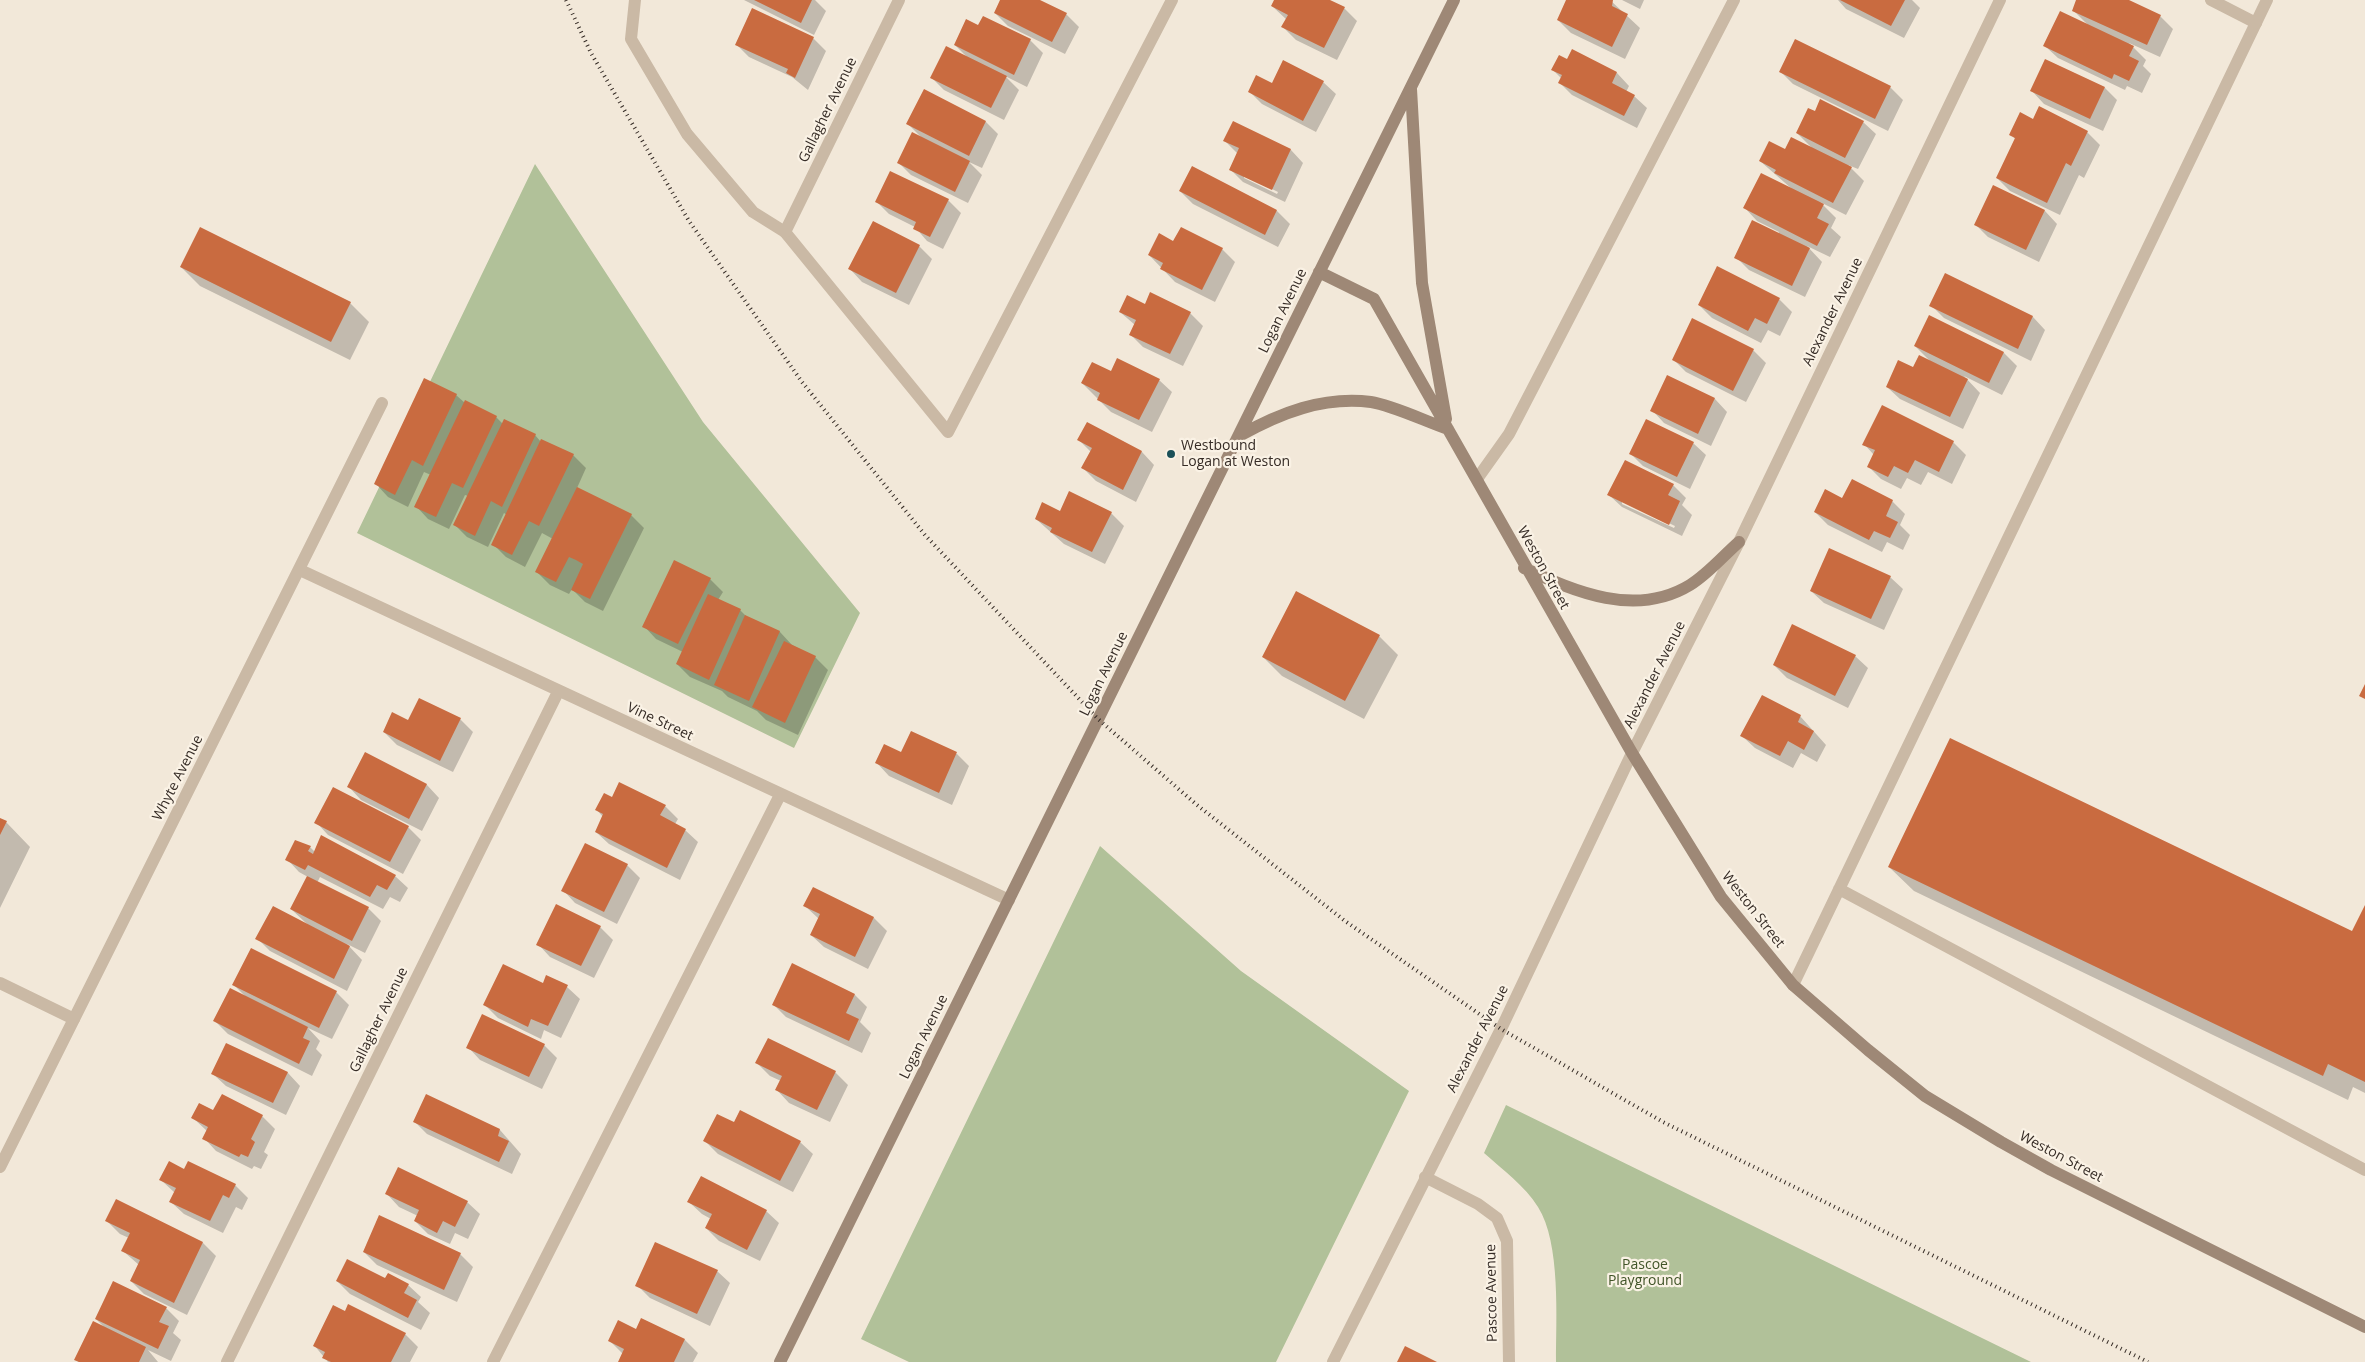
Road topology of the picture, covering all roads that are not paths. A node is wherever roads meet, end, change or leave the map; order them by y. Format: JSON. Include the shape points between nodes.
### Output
{"nodes":[{"id":1,"x":635,"y":0,"type":"edge"},
{"id":2,"x":899,"y":0,"type":"edge"},
{"id":3,"x":1172,"y":0,"type":"edge"},
{"id":4,"x":1454,"y":0,"type":"edge"},
{"id":5,"x":1734,"y":0,"type":"edge"},
{"id":6,"x":2000,"y":0,"type":"edge"},
{"id":7,"x":2211,"y":0,"type":"edge"},
{"id":8,"x":2268,"y":0,"type":"edge"},
{"id":9,"x":2256,"y":23,"type":"junction"},
{"id":10,"x":1410,"y":89,"type":"junction"},
{"id":11,"x":785,"y":232,"type":"junction"},
{"id":12,"x":1319,"y":272,"type":"junction"},
{"id":13,"x":382,"y":402,"type":"dead end"},
{"id":14,"x":1448,"y":429,"type":"junction"},
{"id":15,"x":1239,"y":436,"type":"junction"},
{"id":16,"x":1477,"y":480,"type":"junction"},
{"id":17,"x":1739,"y":542,"type":"junction"},
{"id":18,"x":1524,"y":568,"type":"junction"},
{"id":19,"x":300,"y":570,"type":"junction"},
{"id":20,"x":558,"y":692,"type":"junction"},
{"id":21,"x":1632,"y":753,"type":"junction"},
{"id":22,"x":780,"y":795,"type":"junction"},
{"id":23,"x":1839,"y":889,"type":"junction"},
{"id":24,"x":1009,"y":900,"type":"junction"},
{"id":25,"x":0,"y":983,"type":"edge"},
{"id":26,"x":1793,"y":985,"type":"junction"},
{"id":27,"x":74,"y":1019,"type":"junction"},
{"id":28,"x":0,"y":1167,"type":"edge"},
{"id":29,"x":2365,"y":1170,"type":"edge"},
{"id":30,"x":1425,"y":1177,"type":"junction"},
{"id":31,"x":2365,"y":1327,"type":"edge"},
{"id":32,"x":227,"y":1362,"type":"edge"},
{"id":33,"x":494,"y":1362,"type":"edge"},
{"id":34,"x":780,"y":1362,"type":"edge"},
{"id":35,"x":1333,"y":1362,"type":"edge"},
{"id":36,"x":1508,"y":1362,"type":"edge"}],
"edges":[{"from":1,"to":11,"type":"street","via":[[631,39],[687,134],[753,212]]},
{"from":2,"to":11,"type":"street","name":"Gallagher Avenue"},
{"from":3,"to":11,"type":"street","via":[[948,432]]},
{"from":4,"to":10,"type":"main road","name":"Logan Avenue"},
{"from":5,"to":16,"type":"street","via":[[1509,434]]},
{"from":6,"to":17,"type":"street","name":"Alexander Avenue"},
{"from":7,"to":9,"type":"street"},
{"from":8,"to":9,"type":"street"},
{"from":9,"to":23,"type":"street"},
{"from":10,"to":12,"type":"main road","name":"Logan Avenue"},
{"from":10,"to":14,"type":"main road","via":[[1422,283]]},
{"from":12,"to":14,"type":"main road","name":"Weston Street","via":[[1374,299]]},
{"from":12,"to":15,"type":"main road","name":"Logan Avenue"},
{"from":13,"to":19,"type":"street","name":"Whyte Avenue"},
{"from":14,"to":15,"type":"main road","via":[[1373,402],[1348,401],[1299,408]]},
{"from":14,"to":16,"type":"main road","name":"Weston Street"},
{"from":15,"to":24,"type":"main road","name":"Logan Avenue"},
{"from":16,"to":18,"type":"main road","name":"Weston Street"},
{"from":17,"to":18,"type":"main road","via":[[1691,584],[1673,594],[1646,600],[1597,598]]},
{"from":17,"to":21,"type":"street","name":"Alexander Avenue"},
{"from":18,"to":21,"type":"main road","name":"Weston Street"},
{"from":19,"to":20,"type":"street","name":"Vine Street"},
{"from":19,"to":27,"type":"street","name":"Whyte Avenue"},
{"from":20,"to":22,"type":"street","name":"Vine Street"},
{"from":20,"to":32,"type":"street","name":"Gallagher Avenue"},
{"from":21,"to":26,"type":"main road","name":"Weston Street","via":[[1721,897]]},
{"from":21,"to":30,"type":"street","name":"Alexander Avenue","via":[[1501,1029]]},
{"from":22,"to":24,"type":"street","name":"Vine Street"},
{"from":22,"to":33,"type":"street"},
{"from":23,"to":26,"type":"street"},
{"from":23,"to":29,"type":"street"},
{"from":24,"to":34,"type":"main road","name":"Logan Avenue"},
{"from":25,"to":27,"type":"street"},
{"from":26,"to":31,"type":"main road","name":"Weston Street","via":[[1926,1096],[2000,1142]]},
{"from":27,"to":28,"type":"street","name":"Whyte Avenue"},
{"from":30,"to":35,"type":"street","name":"Alexander Avenue"},
{"from":30,"to":36,"type":"street","name":"Pascoe Avenue","via":[[1478,1204],[1497,1218],[1507,1241]]}]}
